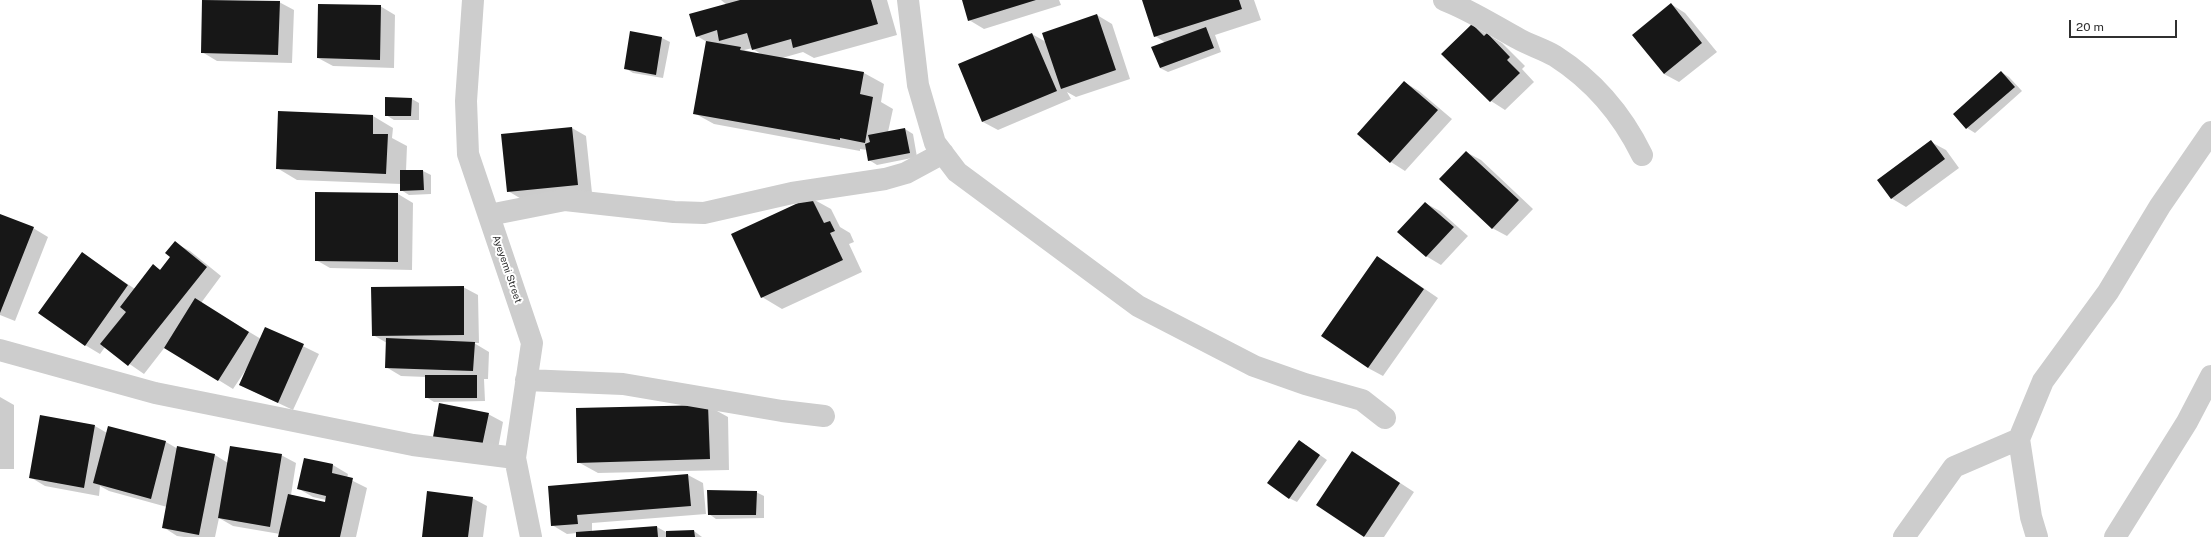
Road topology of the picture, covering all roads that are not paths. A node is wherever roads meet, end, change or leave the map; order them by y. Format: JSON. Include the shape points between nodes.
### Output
{"nodes":[{"id":1,"x":473,"y":0,"type":"edge"},
{"id":2,"x":908,"y":0,"type":"edge"},
{"id":3,"x":1444,"y":0,"type":"edge"},
{"id":4,"x":2211,"y":132,"type":"edge"},
{"id":5,"x":943,"y":153,"type":"junction"},
{"id":6,"x":1642,"y":155,"type":"dead end"},
{"id":7,"x":489,"y":215,"type":"junction"},
{"id":8,"x":0,"y":350,"type":"edge"},
{"id":9,"x":2211,"y":376,"type":"edge"},
{"id":10,"x":526,"y":380,"type":"junction"},
{"id":11,"x":824,"y":416,"type":"dead end"},
{"id":12,"x":1386,"y":418,"type":"dead end"},
{"id":13,"x":2019,"y":440,"type":"junction"},
{"id":14,"x":515,"y":458,"type":"junction"},
{"id":15,"x":531,"y":537,"type":"edge"},
{"id":16,"x":1904,"y":537,"type":"edge"},
{"id":17,"x":2037,"y":537,"type":"edge"},
{"id":18,"x":2114,"y":537,"type":"edge"}],
"edges":[{"from":1,"to":7,"type":"street","name":"Ayeyemi Street","via":[[466,100],[468,154]]},
{"from":2,"to":5,"type":"street","via":[[918,85],[935,143]]},
{"from":3,"to":6,"type":"street","via":[[1465,8],[1523,42],[1554,56],[1588,79],[1631,134]]},
{"from":4,"to":13,"type":"street","via":[[2160,206],[2108,292],[2043,381]]},
{"from":5,"to":7,"type":"street","via":[[906,173],[885,180],[792,192],[704,213],[565,200]]},
{"from":5,"to":12,"type":"street","via":[[957,172],[1138,306],[1254,366],[1362,400]]},
{"from":7,"to":10,"type":"street","name":"Ayeyemi Street","via":[[532,343]]},
{"from":8,"to":14,"type":"street","via":[[155,393],[413,445]]},
{"from":9,"to":18,"type":"street","via":[[2187,422]]},
{"from":10,"to":11,"type":"street","via":[[623,384]]},
{"from":10,"to":14,"type":"street","name":"Ayeyemi Street"},
{"from":13,"to":16,"type":"street","via":[[1954,467]]},
{"from":13,"to":17,"type":"street","via":[[2031,517]]},
{"from":14,"to":15,"type":"street","name":"Ayeyemi Street"}]}
